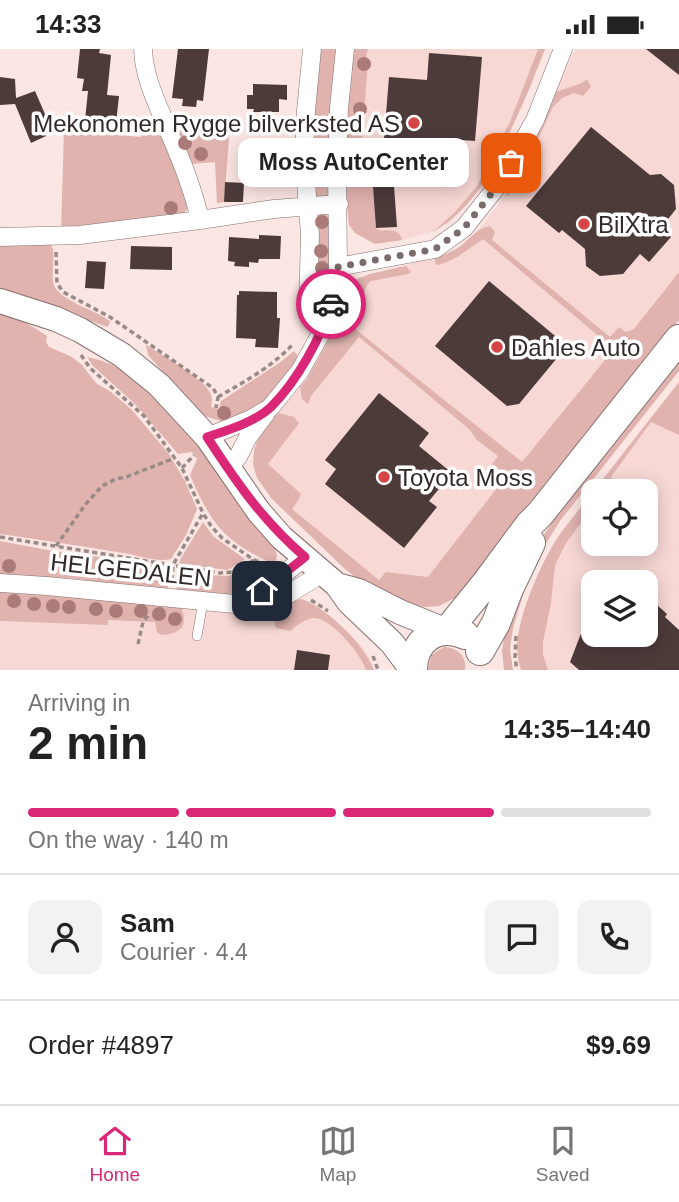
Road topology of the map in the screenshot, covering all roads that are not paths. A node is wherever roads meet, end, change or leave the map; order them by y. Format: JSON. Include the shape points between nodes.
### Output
{"nodes":[{"id":1,"x":143,"y":49,"type":"edge"},
{"id":2,"x":312,"y":49,"type":"edge"},
{"id":3,"x":345,"y":49,"type":"edge"},
{"id":4,"x":563,"y":49,"type":"edge"},
{"id":5,"x":339,"y":204,"type":"junction"},
{"id":6,"x":307,"y":205,"type":"junction"},
{"id":7,"x":200,"y":220,"type":"junction"},
{"id":8,"x":0,"y":237,"type":"edge"},
{"id":9,"x":338,"y":267,"type":"junction"},
{"id":10,"x":0,"y":301,"type":"edge"},
{"id":11,"x":309,"y":310,"type":"road end"},
{"id":12,"x":679,"y":339,"type":"edge"},
{"id":13,"x":270,"y":408,"type":"junction"},
{"id":14,"x":201,"y":446,"type":"junction"},
{"id":15,"x":229,"y":470,"type":"junction"},
{"id":16,"x":540,"y":514,"type":"junction"},
{"id":17,"x":322,"y":572,"type":"junction"},
{"id":18,"x":0,"y":583,"type":"edge"},
{"id":19,"x":203,"y":602,"type":"junction"},
{"id":20,"x":258,"y":602,"type":"junction"},
{"id":21,"x":447,"y":631,"type":"junction"},
{"id":22,"x":197,"y":636,"type":"dead end"},
{"id":23,"x":482,"y":660,"type":"edge"},
{"id":24,"x":412,"y":670,"type":"edge"}],
"edges":[{"from":1,"to":7,"type":"street","via":[[148,83],[193,191]]},
{"from":2,"to":6,"type":"street","via":[[304,156]]},
{"from":3,"to":5,"type":"street","via":[[339,108]]},
{"from":4,"to":9,"type":"street","via":[[535,120],[499,184],[464,228],[435,249]]},
{"from":5,"to":6,"type":"street"},
{"from":5,"to":9,"type":"street"},
{"from":6,"to":7,"type":"street"},
{"from":6,"to":11,"type":"street"},
{"from":7,"to":8,"type":"street","via":[[106,232]]},
{"from":9,"to":13,"type":"street","via":[[325,326],[300,372]]},
{"from":10,"to":14,"type":"street","via":[[56,319],[112,349],[159,385]]},
{"from":12,"to":16,"type":"main road"},
{"from":13,"to":14,"type":"street"},
{"from":13,"to":15,"type":"street"},
{"from":14,"to":15,"type":"street"},
{"from":15,"to":17,"type":"street","via":[[282,538]]},
{"from":16,"to":21,"type":"main road"},
{"from":16,"to":23,"type":"main road"},
{"from":17,"to":20,"type":"street","name":"HELGEDALEN","via":[[282,598]]},
{"from":17,"to":20,"type":"street","via":[[280,575],[262,591]]},
{"from":17,"to":21,"type":"street"},
{"from":17,"to":24,"type":"street","via":[[392,643]]},
{"from":18,"to":19,"type":"street","name":"HELGEDALEN"},
{"from":19,"to":20,"type":"street","name":"HELGEDALEN"},
{"from":19,"to":22,"type":"lane"},
{"from":21,"to":23,"type":"main road","via":[[467,636]]},
{"from":21,"to":24,"type":"main road","via":[[425,639],[417,648]]}]}
